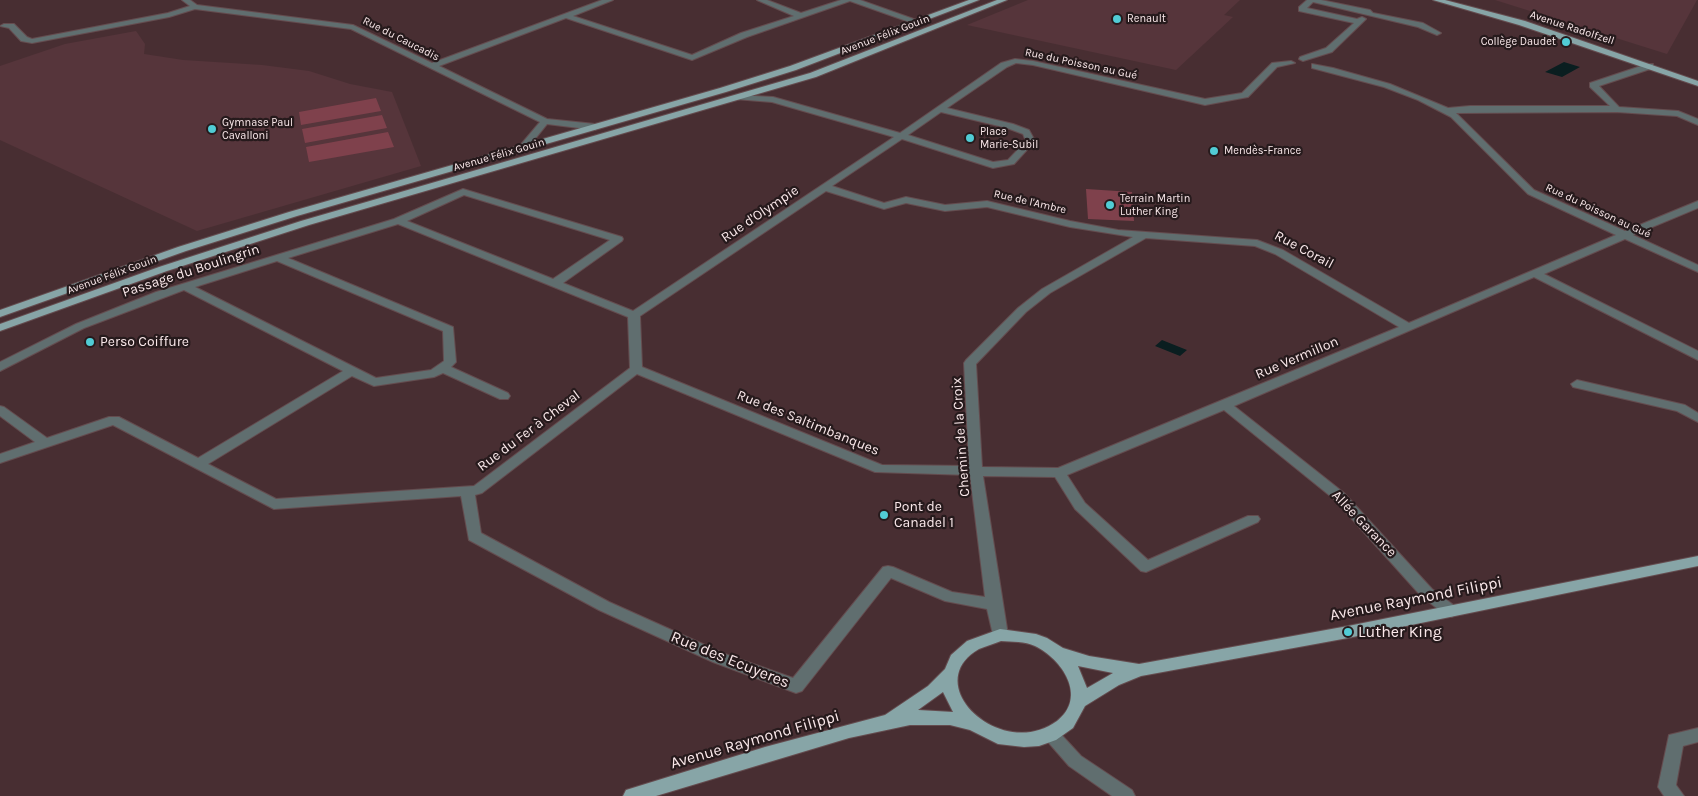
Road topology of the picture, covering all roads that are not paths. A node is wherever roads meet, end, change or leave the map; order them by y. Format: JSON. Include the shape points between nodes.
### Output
{"nodes":[{"id":1,"x":186,"y":0,"type":"edge"},
{"id":2,"x":609,"y":0,"type":"edge"},
{"id":3,"x":761,"y":0,"type":"edge"},
{"id":4,"x":848,"y":0,"type":"edge"},
{"id":5,"x":854,"y":0,"type":"edge"},
{"id":6,"x":975,"y":0,"type":"edge"},
{"id":7,"x":1003,"y":0,"type":"edge"},
{"id":8,"x":1437,"y":0,"type":"edge"},
{"id":9,"x":1465,"y":0,"type":"edge"},
{"id":10,"x":195,"y":7,"type":"junction"},
{"id":11,"x":1368,"y":14,"type":"junction"},
{"id":12,"x":566,"y":16,"type":"junction"},
{"id":13,"x":802,"y":16,"type":"junction"},
{"id":14,"x":918,"y":22,"type":"junction"},
{"id":15,"x":1359,"y":22,"type":"junction"},
{"id":16,"x":4,"y":26,"type":"dead end"},
{"id":17,"x":1437,"y":33,"type":"dead end"},
{"id":18,"x":1578,"y":33,"type":"dead end"},
{"id":19,"x":1303,"y":59,"type":"junction"},
{"id":20,"x":1652,"y":61,"type":"junction"},
{"id":21,"x":1291,"y":63,"type":"junction"},
{"id":22,"x":432,"y":66,"type":"junction"},
{"id":23,"x":1315,"y":66,"type":"junction"},
{"id":24,"x":1698,"y":84,"type":"edge"},
{"id":25,"x":776,"y":86,"type":"junction"},
{"id":26,"x":738,"y":97,"type":"junction"},
{"id":27,"x":789,"y":104,"type":"junction"},
{"id":28,"x":939,"y":109,"type":"junction"},
{"id":29,"x":1617,"y":109,"type":"junction"},
{"id":30,"x":1447,"y":111,"type":"junction"},
{"id":31,"x":544,"y":121,"type":"junction"},
{"id":32,"x":1698,"y":122,"type":"edge"},
{"id":33,"x":595,"y":127,"type":"junction"},
{"id":34,"x":901,"y":136,"type":"junction"},
{"id":35,"x":523,"y":148,"type":"junction"},
{"id":36,"x":463,"y":177,"type":"junction"},
{"id":37,"x":824,"y":187,"type":"junction"},
{"id":38,"x":463,"y":192,"type":"junction"},
{"id":39,"x":1698,"y":204,"type":"edge"},
{"id":40,"x":398,"y":221,"type":"junction"},
{"id":41,"x":1144,"y":235,"type":"junction"},
{"id":42,"x":1622,"y":235,"type":"junction"},
{"id":43,"x":278,"y":258,"type":"junction"},
{"id":44,"x":1698,"y":269,"type":"edge"},
{"id":45,"x":1534,"y":273,"type":"junction"},
{"id":46,"x":555,"y":283,"type":"junction"},
{"id":47,"x":185,"y":286,"type":"junction"},
{"id":48,"x":0,"y":314,"type":"edge"},
{"id":49,"x":634,"y":315,"type":"junction"},
{"id":50,"x":1408,"y":327,"type":"junction"},
{"id":51,"x":0,"y":328,"type":"edge"},
{"id":52,"x":1698,"y":356,"type":"edge"},
{"id":53,"x":0,"y":367,"type":"edge"},
{"id":54,"x":442,"y":368,"type":"junction"},
{"id":55,"x":636,"y":369,"type":"junction"},
{"id":56,"x":353,"y":370,"type":"junction"},
{"id":57,"x":1578,"y":384,"type":"dead end"},
{"id":58,"x":504,"y":396,"type":"dead end"},
{"id":59,"x":1225,"y":405,"type":"junction"},
{"id":60,"x":0,"y":410,"type":"edge"},
{"id":61,"x":1698,"y":418,"type":"edge"},
{"id":62,"x":46,"y":444,"type":"junction"},
{"id":63,"x":0,"y":459,"type":"edge"},
{"id":64,"x":198,"y":464,"type":"junction"},
{"id":65,"x":976,"y":470,"type":"junction"},
{"id":66,"x":1059,"y":473,"type":"junction"},
{"id":67,"x":468,"y":491,"type":"junction"},
{"id":68,"x":1252,"y":519,"type":"dead end"},
{"id":69,"x":1698,"y":561,"type":"edge"},
{"id":70,"x":994,"y":604,"type":"junction"},
{"id":71,"x":1451,"y":611,"type":"junction"},
{"id":72,"x":1000,"y":635,"type":"junction"},
{"id":73,"x":1058,"y":652,"type":"junction"},
{"id":74,"x":1140,"y":670,"type":"junction"},
{"id":75,"x":950,"y":674,"type":"junction"},
{"id":76,"x":1080,"y":702,"type":"junction"},
{"id":77,"x":888,"y":721,"type":"junction"},
{"id":78,"x":973,"y":724,"type":"junction"},
{"id":79,"x":1051,"y":735,"type":"junction"},
{"id":80,"x":1698,"y":735,"type":"edge"},
{"id":81,"x":632,"y":796,"type":"edge"},
{"id":82,"x":1126,"y":796,"type":"edge"},
{"id":83,"x":1676,"y":796,"type":"edge"}],
"edges":[{"from":1,"to":10,"type":"street"},
{"from":2,"to":12,"type":"street"},
{"from":3,"to":13,"type":"street"},
{"from":4,"to":13,"type":"street"},
{"from":5,"to":14,"type":"street"},
{"from":6,"to":14,"type":"main road","name":"Avenue Félix Gouin"},
{"from":7,"to":25,"type":"main road","name":"Avenue Félix Gouin","via":[[813,75]]},
{"from":8,"to":20,"type":"main road","name":"Avenue Radolfzell"},
{"from":9,"to":18,"type":"main road","name":"Avenue Radolfzell"},
{"from":10,"to":16,"type":"street","via":[[169,15],[32,41],[24,39],[11,26]]},
{"from":10,"to":22,"type":"street","name":"Rue du Caucadis","via":[[353,27]]},
{"from":11,"to":15,"type":"street","name":"Rue du Poisson au Gué"},
{"from":11,"to":15,"type":"street","via":[[1370,12],[1311,0],[1302,9]]},
{"from":11,"to":17,"type":"street"},
{"from":12,"to":13,"type":"street","via":[[692,58],[744,35]]},
{"from":12,"to":22,"type":"street"},
{"from":14,"to":33,"type":"main road","name":"Avenue Félix Gouin","via":[[793,68]]},
{"from":15,"to":19,"type":"street","name":"Rue du Poisson au Gué","via":[[1328,50]]},
{"from":19,"to":21,"type":"street","name":"Rue du Poisson au Gué"},
{"from":19,"to":23,"type":"street"},
{"from":20,"to":24,"type":"main road","name":"Avenue Radolfzell"},
{"from":20,"to":29,"type":"street","via":[[1593,85]]},
{"from":21,"to":23,"type":"street","via":[[1302,68]]},
{"from":21,"to":28,"type":"street","name":"Rue du Poisson au Gué","via":[[1275,65],[1245,95],[1206,102],[1015,61]]},
{"from":22,"to":31,"type":"street","name":"Rue du Caucadis"},
{"from":23,"to":30,"type":"street","name":"Rue du Poisson au Gué","via":[[1360,76]]},
{"from":25,"to":26,"type":"main road","name":"Avenue Félix Gouin"},
{"from":25,"to":27,"type":"street"},
{"from":26,"to":27,"type":"street"},
{"from":26,"to":36,"type":"main road","name":"Avenue Félix Gouin"},
{"from":27,"to":34,"type":"street"},
{"from":28,"to":34,"type":"street","name":"Rue du Poisson au Gué"},
{"from":28,"to":34,"type":"street","via":[[1010,126],[1026,132],[1031,141],[1011,162],[993,165]]},
{"from":29,"to":30,"type":"street"},
{"from":29,"to":32,"type":"street","via":[[1678,114]]},
{"from":30,"to":42,"type":"street","name":"Rue du Poisson au Gué","via":[[1531,192]]},
{"from":31,"to":33,"type":"street","name":"Rue du Caucadis"},
{"from":31,"to":35,"type":"street"},
{"from":33,"to":35,"type":"main road","name":"Avenue Félix Gouin"},
{"from":34,"to":37,"type":"street","name":"Rue d'Olympie"},
{"from":35,"to":48,"type":"main road","name":"Avenue Félix Gouin","via":[[182,249]]},
{"from":36,"to":38,"type":"street"},
{"from":36,"to":51,"type":"main road","name":"Avenue Félix Gouin","via":[[191,260]]},
{"from":37,"to":41,"type":"street","name":"Rue de l'Ambre","via":[[884,206],[906,200],[945,208],[986,204],[1070,224]]},
{"from":37,"to":49,"type":"street","name":"Rue d'Olympie"},
{"from":38,"to":40,"type":"street","name":"Passage du Boulingrin"},
{"from":38,"to":46,"type":"street","via":[[618,238]]},
{"from":39,"to":42,"type":"street","name":"Rue Vermillon"},
{"from":40,"to":43,"type":"street","name":"Passage du Boulingrin"},
{"from":40,"to":46,"type":"street"},
{"from":41,"to":50,"type":"street","name":"Rue Corail","via":[[1257,243],[1279,252]]},
{"from":41,"to":65,"type":"street","name":"Chemin de la Croix","via":[[1046,290],[970,363]]},
{"from":42,"to":44,"type":"street","name":"Rue du Poisson au Gué"},
{"from":42,"to":45,"type":"street","name":"Rue Vermillon"},
{"from":43,"to":47,"type":"street","name":"Passage du Boulingrin"},
{"from":43,"to":54,"type":"street","via":[[449,329],[450,362]]},
{"from":45,"to":50,"type":"street","name":"Rue Vermillon"},
{"from":45,"to":52,"type":"street"},
{"from":46,"to":49,"type":"street"},
{"from":47,"to":53,"type":"street","name":"Passage du Boulingrin","via":[[80,326]]},
{"from":47,"to":56,"type":"street"},
{"from":49,"to":55,"type":"street"},
{"from":50,"to":59,"type":"street","name":"Rue Vermillon"},
{"from":54,"to":56,"type":"street","via":[[434,373],[374,382]]},
{"from":54,"to":58,"type":"street"},
{"from":55,"to":65,"type":"street","name":"Rue des Saltimbanques","via":[[880,469]]},
{"from":55,"to":67,"type":"street","name":"Rue du Fer à Cheval","via":[[476,490]]},
{"from":56,"to":64,"type":"street"},
{"from":57,"to":61,"type":"street","via":[[1680,408]]},
{"from":59,"to":66,"type":"street","name":"Rue Vermillon"},
{"from":59,"to":71,"type":"street","name":"Allée Garance","via":[[1339,496],[1427,593]]},
{"from":60,"to":62,"type":"street"},
{"from":62,"to":63,"type":"street","name":"Rue du Fer à Cheval"},
{"from":62,"to":64,"type":"street","name":"Rue du Fer à Cheval","via":[[114,420]]},
{"from":64,"to":67,"type":"street","name":"Rue du Fer à Cheval","via":[[274,504]]},
{"from":65,"to":66,"type":"street","name":"Rue Vermillon"},
{"from":65,"to":70,"type":"street","name":"Chemin de la Croix"},
{"from":66,"to":68,"type":"street","via":[[1080,506],[1146,567]]},
{"from":67,"to":70,"type":"street","name":"Rue des Ecuyeres","via":[[474,536],[604,606],[719,658],[796,686],[888,571],[950,597]]},
{"from":69,"to":71,"type":"main road","name":"Avenue Raymond Filippi"},
{"from":70,"to":72,"type":"street","name":"Chemin de la Croix"},
{"from":71,"to":74,"type":"main road","name":"Avenue Raymond Filippi"},
{"from":72,"to":73,"type":"main road","via":[[1021,636]]},
{"from":72,"to":75,"type":"main road","via":[[982,639],[967,648],[956,660]]},
{"from":73,"to":74,"type":"main road","name":"Avenue Raymond Filippi","via":[[1080,661]]},
{"from":73,"to":76,"type":"main road","via":[[1072,667],[1079,684]]},
{"from":74,"to":76,"type":"main road","name":"Avenue Raymond Filippi","via":[[1113,680]]},
{"from":75,"to":77,"type":"main road","name":"Avenue Raymond Filippi","via":[[934,691]]},
{"from":75,"to":78,"type":"main road","via":[[951,692],[958,709]]},
{"from":76,"to":79,"type":"main road","via":[[1065,726]]},
{"from":77,"to":78,"type":"main road","name":"Avenue Raymond Filippi","via":[[931,717],[955,718]]},
{"from":77,"to":81,"type":"main road","name":"Avenue Raymond Filippi","via":[[751,758]]},
{"from":78,"to":79,"type":"main road","via":[[990,734],[1011,740],[1032,740]]},
{"from":79,"to":82,"type":"street","via":[[1075,761]]},
{"from":80,"to":83,"type":"street","via":[[1675,740],[1667,787]]}]}
